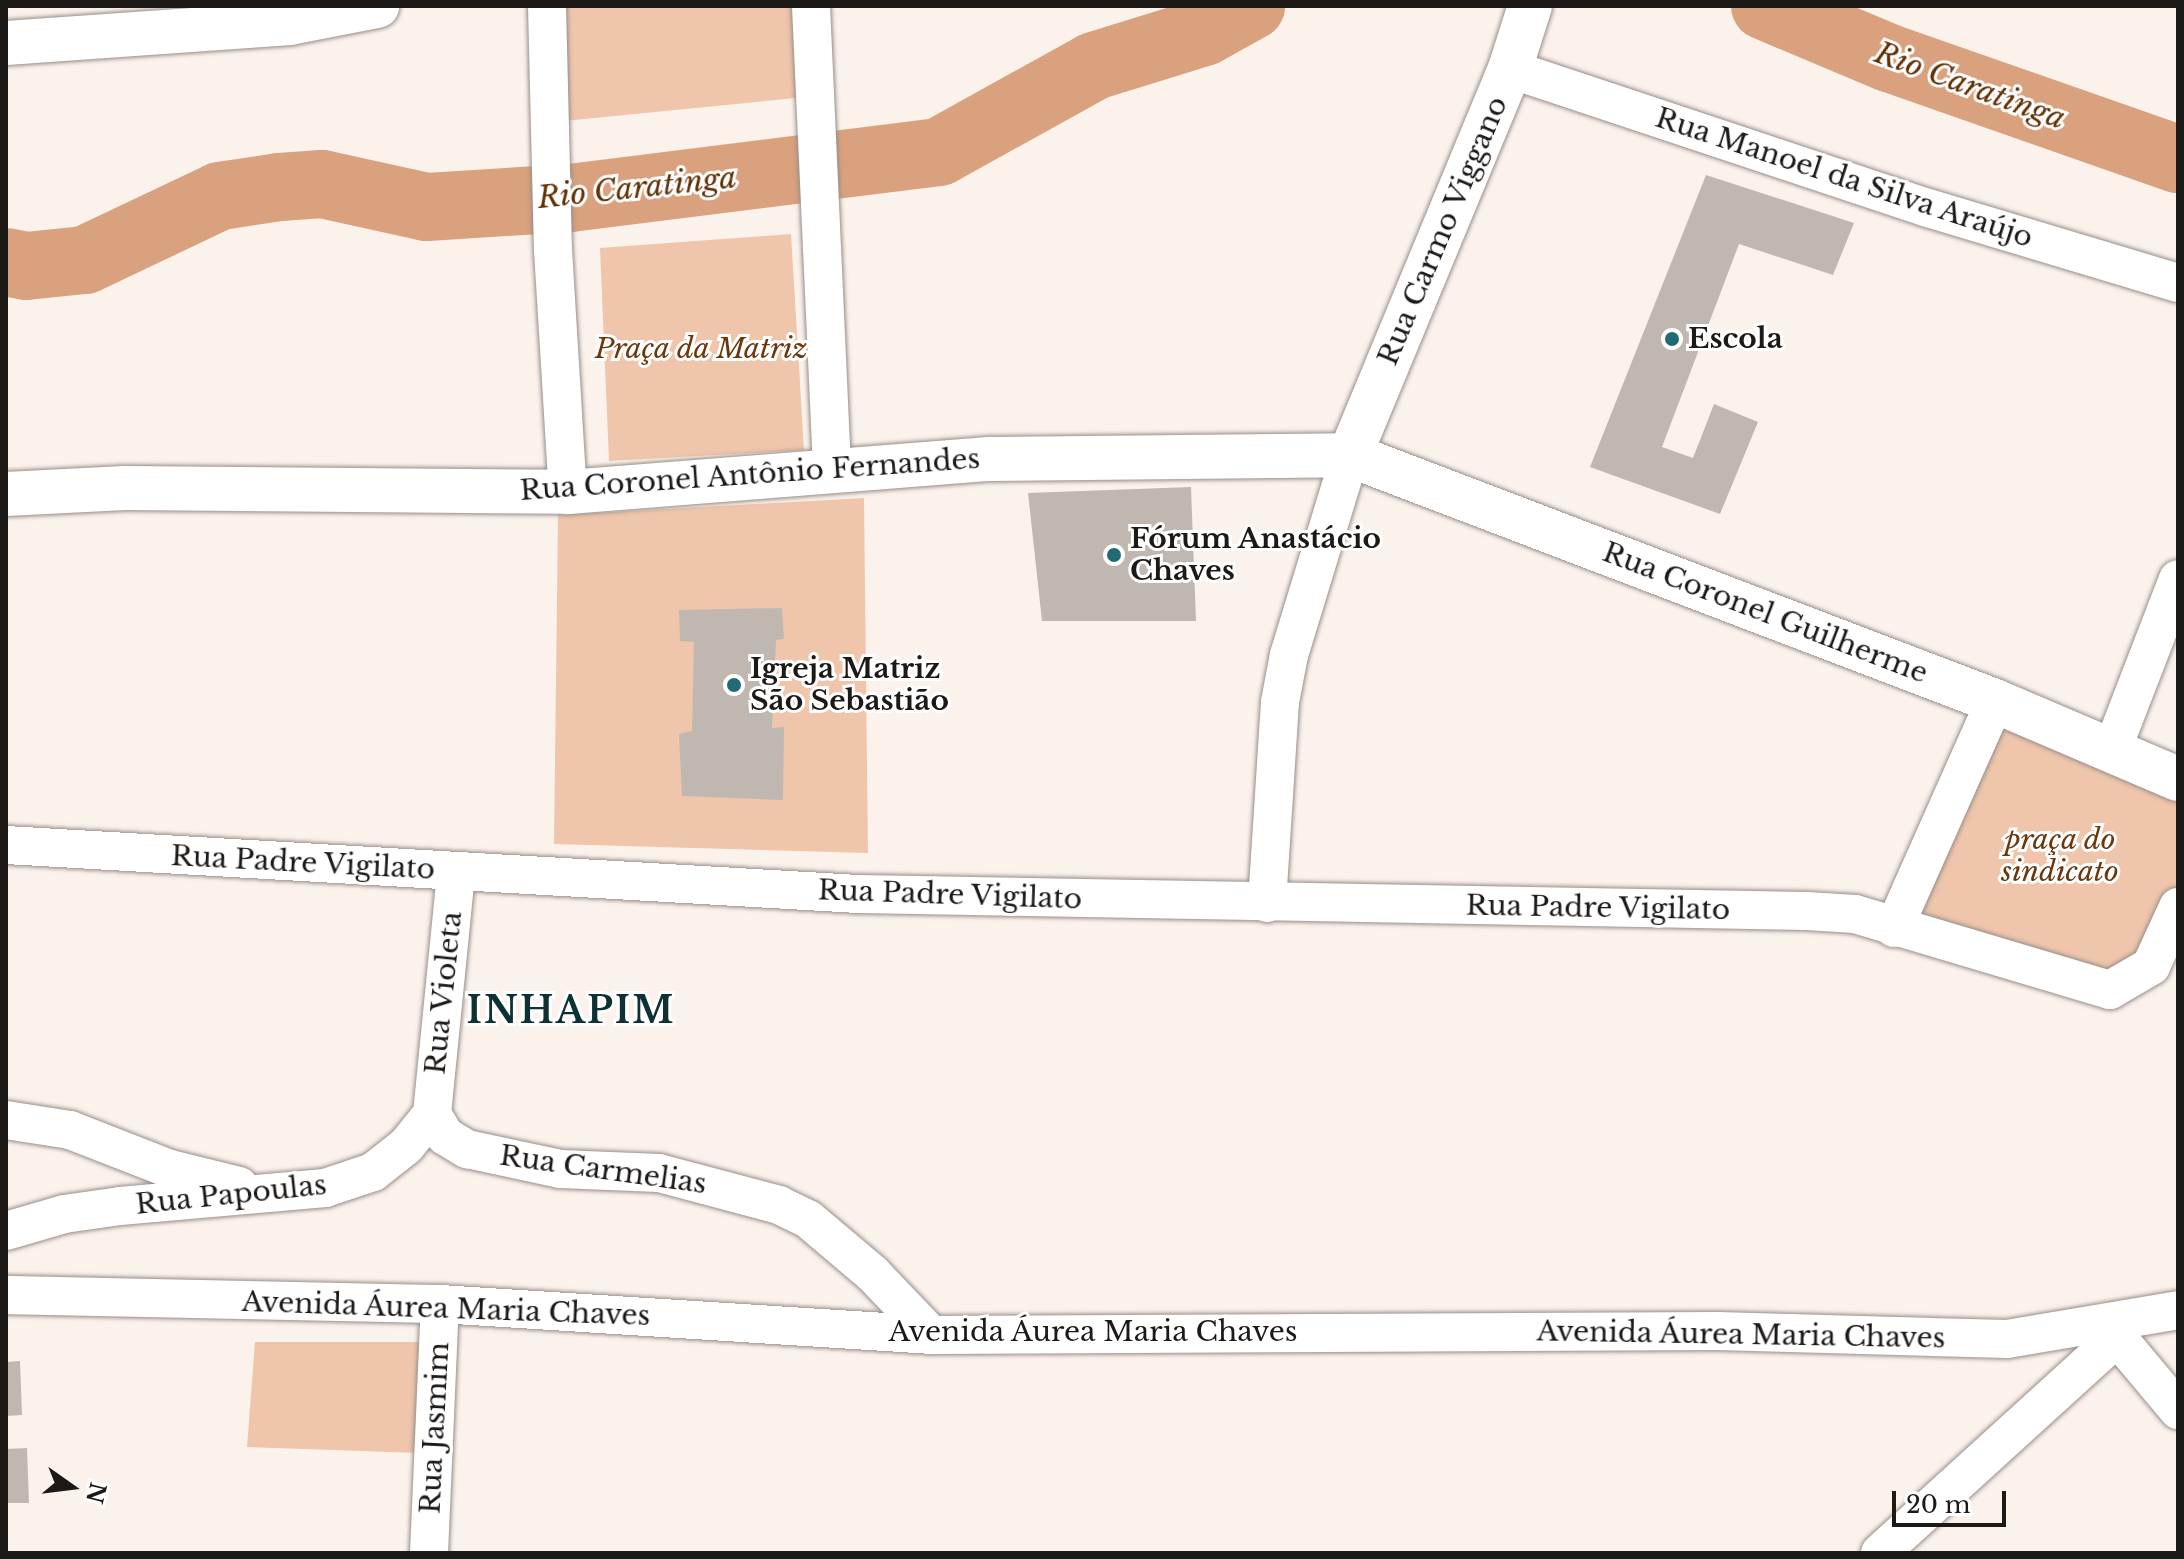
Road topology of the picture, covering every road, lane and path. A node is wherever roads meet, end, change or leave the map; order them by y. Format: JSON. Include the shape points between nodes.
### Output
{"nodes":[{"id":1,"x":377,"y":6,"type":"edge"},
{"id":2,"x":547,"y":6,"type":"edge"},
{"id":3,"x":811,"y":6,"type":"edge"},
{"id":4,"x":1529,"y":8,"type":"edge"},
{"id":5,"x":6,"y":43,"type":"edge"},
{"id":6,"x":1510,"y":69,"type":"junction"},
{"id":7,"x":2178,"y":283,"type":"edge"},
{"id":8,"x":1350,"y":455,"type":"junction"},
{"id":9,"x":832,"y":472,"type":"junction"},
{"id":10,"x":568,"y":492,"type":"junction"},
{"id":11,"x":6,"y":494,"type":"edge"},
{"id":12,"x":2178,"y":579,"type":"edge"},
{"id":13,"x":1995,"y":701,"type":"junction"},
{"id":14,"x":2112,"y":750,"type":"junction"},
{"id":15,"x":2178,"y":779,"type":"edge"},
{"id":16,"x":6,"y":845,"type":"edge"},
{"id":17,"x":456,"y":872,"type":"junction"},
{"id":18,"x":1267,"y":903,"type":"junction"},
{"id":19,"x":2178,"y":907,"type":"edge"},
{"id":20,"x":1894,"y":928,"type":"junction"},
{"id":21,"x":432,"y":1114,"type":"junction"},
{"id":22,"x":6,"y":1120,"type":"edge"},
{"id":23,"x":277,"y":1195,"type":"junction"},
{"id":24,"x":6,"y":1231,"type":"edge"},
{"id":25,"x":6,"y":1295,"type":"edge"},
{"id":26,"x":440,"y":1304,"type":"junction"},
{"id":27,"x":2178,"y":1310,"type":"edge"},
{"id":28,"x":2112,"y":1331,"type":"junction"},
{"id":29,"x":931,"y":1335,"type":"junction"},
{"id":30,"x":2178,"y":1410,"type":"edge"},
{"id":31,"x":429,"y":1553,"type":"edge"},
{"id":32,"x":1880,"y":1553,"type":"edge"}],
"edges":[{"from":1,"to":5,"type":"street","via":[[290,23]]},
{"from":2,"to":10,"type":"street","via":[[553,250]]},
{"from":3,"to":9,"type":"street"},
{"from":4,"to":6,"type":"street","name":"Rua Carmo Viggano"},
{"from":6,"to":7,"type":"street","name":"Rua Manoel da Silva Araújo","via":[[1928,208]]},
{"from":6,"to":8,"type":"street","name":"Rua Carmo Viggano"},
{"from":8,"to":9,"type":"street","name":"Rua Coronel Antônio Fernandes","via":[[990,459]]},
{"from":8,"to":13,"type":"street","name":"Rua Coronel Guilherme"},
{"from":8,"to":18,"type":"street","via":[[1289,655],[1280,702]]},
{"from":9,"to":10,"type":"street","name":"Rua Coronel Antônio Fernandes"},
{"from":10,"to":11,"type":"street","name":"Rua Coronel Antônio Fernandes","via":[[125,488]]},
{"from":12,"to":14,"type":"street"},
{"from":13,"to":14,"type":"street","name":"Rua Coronel Guilherme"},
{"from":13,"to":20,"type":"street"},
{"from":14,"to":15,"type":"street","name":"Rua Coronel Guilherme"},
{"from":16,"to":17,"type":"street","name":"Rua Padre Vigilato"},
{"from":17,"to":18,"type":"street","name":"Rua Padre Vigilato","via":[[859,894]]},
{"from":17,"to":21,"type":"street","name":"Rua Violeta"},
{"from":18,"to":20,"type":"street","name":"Rua Padre Vigilato","via":[[1807,911],[1855,914]]},
{"from":19,"to":20,"type":"street","name":"Rua Padre Vigilato","via":[[2151,966],[2110,990]]},
{"from":21,"to":23,"type":"street","name":"Rua Papoulas","via":[[406,1146],[373,1172],[325,1188]]},
{"from":21,"to":29,"type":"street","name":"Rua Carmelias","via":[[445,1136],[467,1149],[505,1159],[560,1169],[659,1173],[779,1205],[808,1219],[873,1274]]},
{"from":22,"to":23,"type":"street","via":[[70,1130],[170,1169]]},
{"from":23,"to":24,"type":"street","name":"Rua Papoulas","via":[[120,1206],[64,1214]]},
{"from":25,"to":26,"type":"street","name":"Avenida Áurea Maria Chaves"},
{"from":26,"to":29,"type":"street","name":"Avenida Áurea Maria Chaves"},
{"from":26,"to":31,"type":"street","name":"Rua Jasmim"},
{"from":27,"to":28,"type":"street","name":"Avenida Áurea Maria Chaves"},
{"from":28,"to":29,"type":"street","name":"Avenida Áurea Maria Chaves","via":[[2007,1339],[1717,1331]]},
{"from":28,"to":30,"type":"street"},
{"from":28,"to":32,"type":"street"}]}
